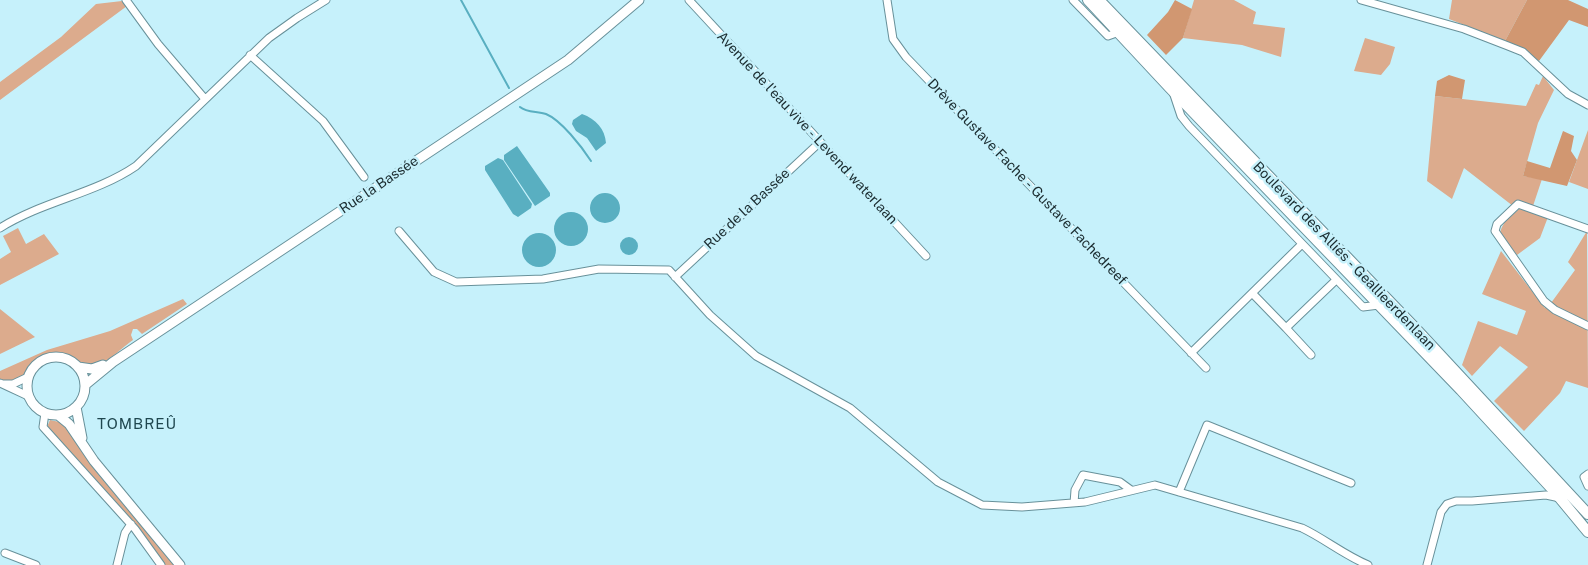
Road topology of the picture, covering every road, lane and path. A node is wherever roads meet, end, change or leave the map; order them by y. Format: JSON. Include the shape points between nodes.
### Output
{"nodes":[{"id":1,"x":126,"y":0,"type":"edge"},
{"id":2,"x":326,"y":0,"type":"edge"},
{"id":3,"x":639,"y":0,"type":"edge"},
{"id":4,"x":689,"y":0,"type":"edge"},
{"id":5,"x":887,"y":0,"type":"edge"},
{"id":6,"x":1073,"y":0,"type":"edge"},
{"id":7,"x":1088,"y":0,"type":"edge"},
{"id":8,"x":1099,"y":0,"type":"edge"},
{"id":9,"x":1361,"y":0,"type":"edge"},
{"id":10,"x":1119,"y":32,"type":"junction"},
{"id":11,"x":250,"y":55,"type":"junction"},
{"id":12,"x":1173,"y":91,"type":"junction"},
{"id":13,"x":205,"y":99,"type":"junction"},
{"id":14,"x":1588,"y":105,"type":"edge"},
{"id":15,"x":819,"y":143,"type":"junction"},
{"id":16,"x":364,"y":177,"type":"dead end"},
{"id":17,"x":0,"y":228,"type":"edge"},
{"id":18,"x":1588,"y":229,"type":"edge"},
{"id":19,"x":399,"y":231,"type":"dead end"},
{"id":20,"x":1302,"y":244,"type":"junction"},
{"id":21,"x":926,"y":256,"type":"dead end"},
{"id":22,"x":675,"y":276,"type":"junction"},
{"id":23,"x":1336,"y":280,"type":"junction"},
{"id":24,"x":1253,"y":294,"type":"junction"},
{"id":25,"x":1379,"y":305,"type":"junction"},
{"id":26,"x":1588,"y":326,"type":"edge"},
{"id":27,"x":1286,"y":328,"type":"junction"},
{"id":28,"x":1191,"y":353,"type":"junction"},
{"id":29,"x":1311,"y":355,"type":"dead end"},
{"id":30,"x":113,"y":362,"type":"junction"},
{"id":31,"x":78,"y":367,"type":"junction"},
{"id":32,"x":1206,"y":368,"type":"dead end"},
{"id":33,"x":28,"y":377,"type":"junction"},
{"id":34,"x":1,"y":384,"type":"edge"},
{"id":35,"x":85,"y":385,"type":"junction"},
{"id":36,"x":28,"y":396,"type":"junction"},
{"id":37,"x":76,"y":407,"type":"junction"},
{"id":38,"x":45,"y":413,"type":"junction"},
{"id":39,"x":58,"y":415,"type":"junction"},
{"id":40,"x":82,"y":441,"type":"junction"},
{"id":41,"x":1586,"y":475,"type":"edge"},
{"id":42,"x":1343,"y":480,"type":"junction"},
{"id":43,"x":1351,"y":483,"type":"dead end"},
{"id":44,"x":1588,"y":486,"type":"edge"},
{"id":45,"x":1340,"y":488,"type":"dead end"},
{"id":46,"x":1131,"y":490,"type":"junction"},
{"id":47,"x":1179,"y":492,"type":"junction"},
{"id":48,"x":1560,"y":498,"type":"junction"},
{"id":49,"x":1074,"y":503,"type":"junction"},
{"id":50,"x":1588,"y":514,"type":"edge"},
{"id":51,"x":131,"y":524,"type":"junction"},
{"id":52,"x":1588,"y":532,"type":"edge"},
{"id":53,"x":5,"y":553,"type":"dead end"},
{"id":54,"x":36,"y":565,"type":"edge"},
{"id":55,"x":117,"y":565,"type":"edge"},
{"id":56,"x":162,"y":565,"type":"edge"},
{"id":57,"x":180,"y":565,"type":"edge"},
{"id":58,"x":1368,"y":565,"type":"edge"},
{"id":59,"x":1427,"y":565,"type":"edge"}],
"edges":[{"from":1,"to":13,"type":"street"},
{"from":2,"to":11,"type":"street","via":[[296,18]]},
{"from":3,"to":30,"type":"main road","name":"Rue la Bassée","via":[[568,60]]},
{"from":4,"to":15,"type":"street","name":"Avenue de l'eau vive - Levend waterlaan"},
{"from":5,"to":28,"type":"street","name":"Drève Gustave Fache - Gustave Fachedreef","via":[[893,39],[906,57]]},
{"from":6,"to":10,"type":"street","via":[[1108,36]]},
{"from":7,"to":10,"type":"highway","name":"Boulevard des Alliés - Geallieerdenlaan"},
{"from":8,"to":50,"type":"highway","name":"Boulevard des Alliés - Geallieerdenlaan","via":[[1411,324]]},
{"from":9,"to":14,"type":"street","via":[[1464,29],[1523,52],[1568,94]]},
{"from":10,"to":12,"type":"highway","name":"Boulevard des Alliés - Geallieerdenlaan"},
{"from":11,"to":13,"type":"street"},
{"from":11,"to":16,"type":"street","via":[[323,121]]},
{"from":12,"to":20,"type":"street","via":[[1189,126]]},
{"from":12,"to":25,"type":"highway","name":"Boulevard des Alliés - Geallieerdenlaan"},
{"from":13,"to":17,"type":"street","via":[[147,158],[121,176],[42,206]]},
{"from":15,"to":21,"type":"street","name":"Avenue de l'eau vive - Levend waterlaan"},
{"from":15,"to":22,"type":"street","name":"Rue de la Bassée"},
{"from":18,"to":26,"type":"street","via":[[1518,204],[1495,231],[1544,301]]},
{"from":19,"to":22,"type":"street","via":[[434,272],[456,282],[543,279],[599,269],[665,269]]},
{"from":20,"to":23,"type":"street"},
{"from":20,"to":24,"type":"street"},
{"from":22,"to":49,"type":"street","via":[[710,315],[756,356],[850,408],[913,463],[950,490],[993,507]]},
{"from":23,"to":25,"type":"street","via":[[1363,307]]},
{"from":23,"to":27,"type":"street"},
{"from":24,"to":27,"type":"street"},
{"from":24,"to":28,"type":"street"},
{"from":25,"to":48,"type":"highway","name":"Boulevard des Alliés - Geallieerdenlaan"},
{"from":27,"to":29,"type":"street"},
{"from":28,"to":32,"type":"street","name":"Drève Gustave Fache - Gustave Fachedreef"},
{"from":30,"to":31,"type":"main road","name":"Rue la Bassée","via":[[92,369]]},
{"from":30,"to":35,"type":"main road","name":"Rue la Bassée"},
{"from":31,"to":33,"type":"main road","via":[[65,358],[50,357],[34,366]]},
{"from":31,"to":35,"type":"main road"},
{"from":33,"to":34,"type":"street","via":[[14,384]]},
{"from":33,"to":36,"type":"main road"},
{"from":34,"to":36,"type":"street"},
{"from":35,"to":37,"type":"main road"},
{"from":36,"to":38,"type":"main road","via":[[36,408]]},
{"from":37,"to":39,"type":"main road"},
{"from":37,"to":40,"type":"main road"},
{"from":38,"to":39,"type":"main road"},
{"from":38,"to":51,"type":"street","via":[[43,425]]},
{"from":39,"to":40,"type":"main road"},
{"from":40,"to":57,"type":"main road","via":[[94,461]]},
{"from":41,"to":44,"type":"street"},
{"from":42,"to":43,"type":"street"},
{"from":42,"to":45,"type":"street"},
{"from":42,"to":47,"type":"street","via":[[1207,425]]},
{"from":46,"to":47,"type":"street","via":[[1155,485]]},
{"from":46,"to":49,"type":"street"},
{"from":46,"to":49,"type":"street","via":[[1120,482],[1085,475],[1075,490]]},
{"from":47,"to":58,"type":"street","via":[[1302,528],[1347,557]]},
{"from":48,"to":52,"type":"highway","name":"Boulevard des Alliés - Geallieerdenlaan"},
{"from":48,"to":59,"type":"street","via":[[1546,495],[1472,502],[1456,500],[1447,504],[1441,512]]},
{"from":51,"to":55,"type":"street","via":[[125,533]]},
{"from":51,"to":56,"type":"street"},
{"from":53,"to":54,"type":"street"}]}
